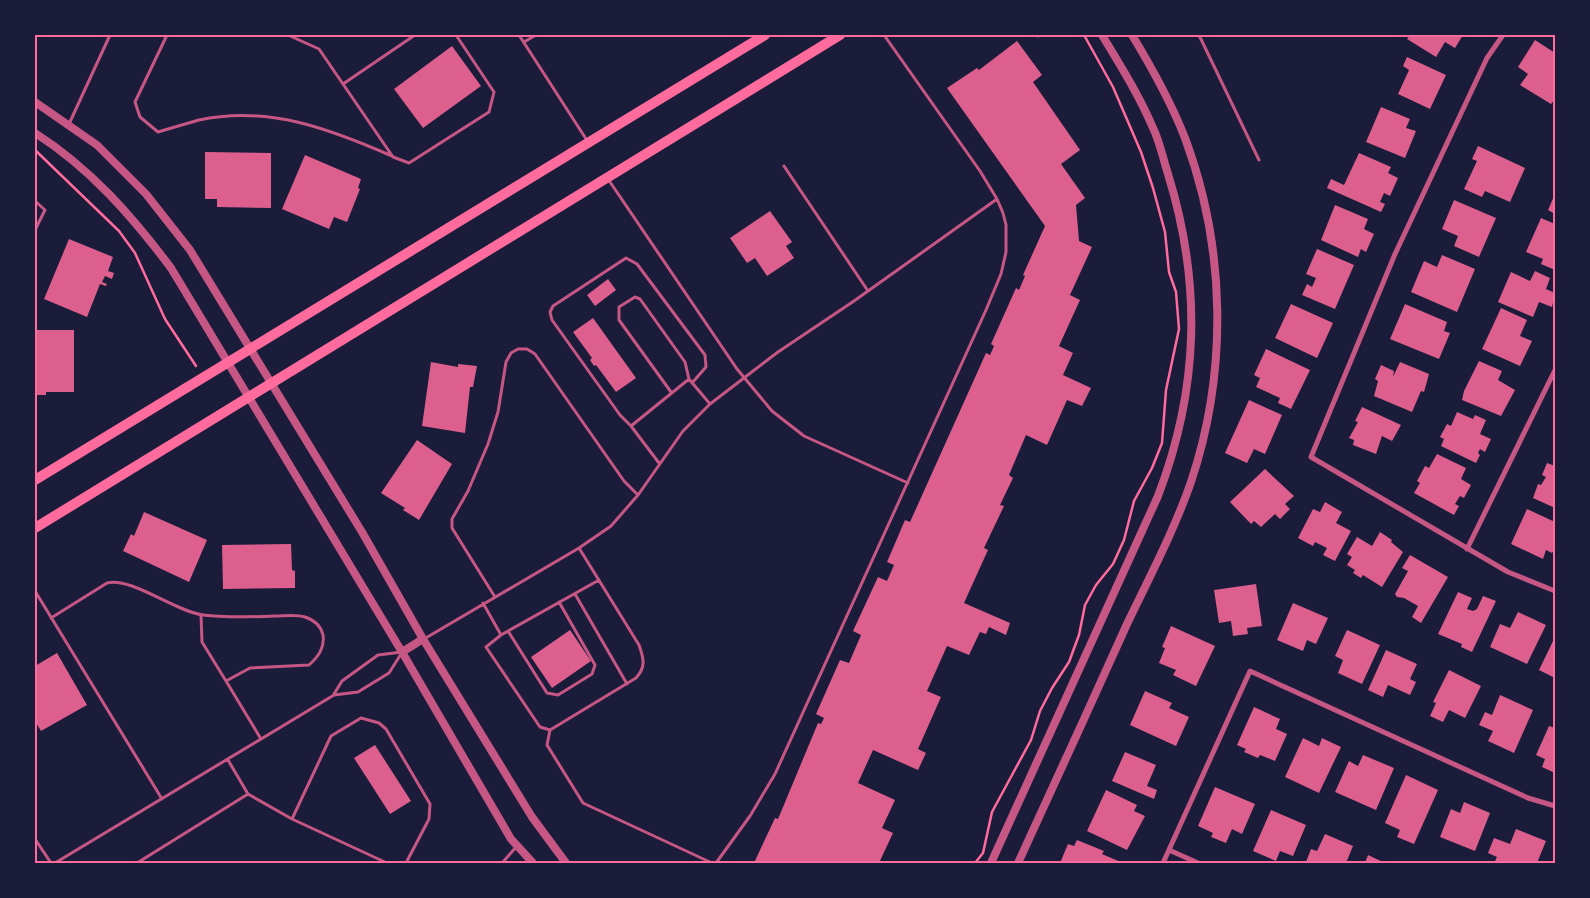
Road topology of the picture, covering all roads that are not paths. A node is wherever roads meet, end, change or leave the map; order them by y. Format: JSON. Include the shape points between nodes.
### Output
{"nodes":[{"id":1,"x":110,"y":35,"type":"edge"},
{"id":2,"x":166,"y":35,"type":"edge"},
{"id":3,"x":288,"y":35,"type":"edge"},
{"id":4,"x":415,"y":35,"type":"edge"},
{"id":5,"x":456,"y":35,"type":"edge"},
{"id":6,"x":520,"y":35,"type":"edge"},
{"id":7,"x":536,"y":35,"type":"edge"},
{"id":8,"x":764,"y":35,"type":"edge"},
{"id":9,"x":840,"y":35,"type":"edge"},
{"id":10,"x":884,"y":35,"type":"edge"},
{"id":11,"x":1102,"y":35,"type":"edge"},
{"id":12,"x":1132,"y":35,"type":"edge"},
{"id":13,"x":1198,"y":35,"type":"edge"},
{"id":14,"x":1503,"y":35,"type":"edge"},
{"id":15,"x":524,"y":42,"type":"junction"},
{"id":16,"x":343,"y":84,"type":"junction"},
{"id":17,"x":35,"y":102,"type":"edge"},
{"id":18,"x":69,"y":124,"type":"junction"},
{"id":19,"x":35,"y":133,"type":"edge"},
{"id":20,"x":588,"y":143,"type":"junction"},
{"id":21,"x":393,"y":157,"type":"junction"},
{"id":22,"x":1259,"y":160,"type":"dead end"},
{"id":23,"x":784,"y":166,"type":"dead end"},
{"id":24,"x":607,"y":178,"type":"junction"},
{"id":25,"x":997,"y":198,"type":"junction"},
{"id":26,"x":35,"y":201,"type":"edge"},
{"id":27,"x":35,"y":230,"type":"edge"},
{"id":28,"x":868,"y":291,"type":"junction"},
{"id":29,"x":251,"y":349,"type":"junction"},
{"id":30,"x":228,"y":363,"type":"junction"},
{"id":31,"x":1555,"y":370,"type":"edge"},
{"id":32,"x":743,"y":377,"type":"junction"},
{"id":33,"x":689,"y":378,"type":"junction"},
{"id":34,"x":270,"y":382,"type":"junction"},
{"id":35,"x":692,"y":383,"type":"junction"},
{"id":36,"x":671,"y":392,"type":"junction"},
{"id":37,"x":248,"y":396,"type":"junction"},
{"id":38,"x":710,"y":404,"type":"junction"},
{"id":39,"x":630,"y":426,"type":"junction"},
{"id":40,"x":659,"y":463,"type":"junction"},
{"id":41,"x":35,"y":480,"type":"edge"},
{"id":42,"x":908,"y":484,"type":"junction"},
{"id":43,"x":638,"y":495,"type":"junction"},
{"id":44,"x":35,"y":528,"type":"edge"},
{"id":45,"x":579,"y":548,"type":"junction"},
{"id":46,"x":1467,"y":549,"type":"junction"},
{"id":47,"x":599,"y":580,"type":"junction"},
{"id":48,"x":1555,"y":591,"type":"edge"},
{"id":49,"x":35,"y":592,"type":"edge"},
{"id":50,"x":575,"y":594,"type":"junction"},
{"id":51,"x":495,"y":597,"type":"junction"},
{"id":52,"x":559,"y":602,"type":"junction"},
{"id":53,"x":483,"y":603,"type":"junction"},
{"id":54,"x":201,"y":615,"type":"junction"},
{"id":55,"x":51,"y":618,"type":"junction"},
{"id":56,"x":508,"y":632,"type":"junction"},
{"id":57,"x":502,"y":635,"type":"junction"},
{"id":58,"x":423,"y":639,"type":"junction"},
{"id":59,"x":402,"y":652,"type":"junction"},
{"id":60,"x":226,"y":681,"type":"junction"},
{"id":61,"x":627,"y":684,"type":"junction"},
{"id":62,"x":334,"y":695,"type":"junction"},
{"id":63,"x":550,"y":730,"type":"junction"},
{"id":64,"x":261,"y":739,"type":"junction"},
{"id":65,"x":228,"y":760,"type":"junction"},
{"id":66,"x":248,"y":794,"type":"junction"},
{"id":67,"x":162,"y":799,"type":"junction"},
{"id":68,"x":1555,"y":806,"type":"edge"},
{"id":69,"x":292,"y":819,"type":"junction"},
{"id":70,"x":35,"y":839,"type":"edge"},
{"id":71,"x":518,"y":846,"type":"junction"},
{"id":72,"x":1168,"y":850,"type":"junction"},
{"id":73,"x":53,"y":863,"type":"edge"},
{"id":74,"x":137,"y":863,"type":"edge"},
{"id":75,"x":388,"y":863,"type":"edge"},
{"id":76,"x":406,"y":863,"type":"edge"},
{"id":77,"x":502,"y":863,"type":"edge"},
{"id":78,"x":533,"y":863,"type":"edge"},
{"id":79,"x":566,"y":863,"type":"edge"},
{"id":80,"x":712,"y":863,"type":"edge"},
{"id":81,"x":716,"y":863,"type":"edge"},
{"id":82,"x":991,"y":863,"type":"edge"},
{"id":83,"x":1018,"y":863,"type":"edge"},
{"id":84,"x":1163,"y":863,"type":"edge"},
{"id":85,"x":1198,"y":863,"type":"edge"}],
"edges":[{"from":1,"to":18,"type":"lane"},
{"from":2,"to":21,"type":"lane","via":[[135,102],[140,118],[158,132],[200,120],[240,116],[290,119],[340,133]]},
{"from":3,"to":16,"type":"lane","via":[[319,49]]},
{"from":4,"to":16,"type":"lane"},
{"from":5,"to":21,"type":"lane","via":[[494,92],[489,112],[409,163]]},
{"from":6,"to":15,"type":"lane"},
{"from":7,"to":15,"type":"lane"},
{"from":8,"to":20,"type":"main road"},
{"from":9,"to":24,"type":"main road"},
{"from":10,"to":25,"type":"lane"},
{"from":11,"to":82,"type":"street","via":[[1154,129],[1181,214],[1192,297],[1187,388],[1176,444],[1150,514]]},
{"from":12,"to":83,"type":"street","via":[[1175,114],[1190,153],[1206,212],[1217,295],[1216,374],[1203,442],[1182,504]]},
{"from":13,"to":22,"type":"lane"},
{"from":14,"to":46,"type":"street","via":[[1487,58],[1395,254],[1310,457]]},
{"from":15,"to":20,"type":"lane"},
{"from":16,"to":21,"type":"lane"},
{"from":17,"to":18,"type":"street"},
{"from":18,"to":29,"type":"street","via":[[115,162],[171,224]]},
{"from":19,"to":30,"type":"street","via":[[102,186],[145,234],[171,268]]},
{"from":20,"to":29,"type":"main road"},
{"from":23,"to":28,"type":"lane"},
{"from":24,"to":32,"type":"lane"},
{"from":24,"to":34,"type":"main road"},
{"from":25,"to":28,"type":"lane"},
{"from":25,"to":42,"type":"lane","via":[[1007,238],[1001,274]]},
{"from":26,"to":27,"type":"lane","via":[[45,210]]},
{"from":28,"to":32,"type":"lane"},
{"from":29,"to":30,"type":"main road"},
{"from":29,"to":34,"type":"street"},
{"from":30,"to":37,"type":"street"},
{"from":30,"to":41,"type":"main road"},
{"from":31,"to":46,"type":"street"},
{"from":32,"to":38,"type":"lane"},
{"from":32,"to":42,"type":"lane","via":[[772,411],[804,436]]},
{"from":33,"to":35,"type":"lane"},
{"from":33,"to":36,"type":"lane"},
{"from":33,"to":36,"type":"lane","via":[[686,362],[640,298],[635,296],[624,303],[620,307],[619,320]]},
{"from":34,"to":37,"type":"main road"},
{"from":34,"to":58,"type":"street"},
{"from":35,"to":38,"type":"lane"},
{"from":35,"to":39,"type":"lane","via":[[706,367],[705,355],[638,264],[630,259],[626,258],[553,306],[550,312],[552,320]]},
{"from":36,"to":39,"type":"lane"},
{"from":37,"to":44,"type":"main road"},
{"from":37,"to":59,"type":"street"},
{"from":38,"to":40,"type":"lane","via":[[683,431]]},
{"from":39,"to":40,"type":"lane"},
{"from":40,"to":43,"type":"lane"},
{"from":42,"to":81,"type":"lane","via":[[769,787]]},
{"from":43,"to":45,"type":"lane","via":[[610,526]]},
{"from":43,"to":51,"type":"lane","via":[[624,481],[535,354],[518,348],[511,352],[503,373],[498,412],[488,444],[452,519],[452,528]]},
{"from":45,"to":47,"type":"lane"},
{"from":45,"to":51,"type":"lane"},
{"from":46,"to":48,"type":"street","via":[[1508,572]]},
{"from":47,"to":50,"type":"lane"},
{"from":47,"to":61,"type":"lane","via":[[639,645],[644,660],[641,672]]},
{"from":49,"to":55,"type":"lane"},
{"from":50,"to":52,"type":"lane"},
{"from":50,"to":61,"type":"lane"},
{"from":51,"to":53,"type":"lane"},
{"from":52,"to":56,"type":"lane"},
{"from":52,"to":56,"type":"lane","via":[[595,665],[592,674],[558,695],[548,692]]},
{"from":53,"to":57,"type":"lane"},
{"from":53,"to":58,"type":"lane"},
{"from":54,"to":55,"type":"lane","via":[[114,581]]},
{"from":54,"to":60,"type":"lane","via":[[202,642]]},
{"from":54,"to":60,"type":"lane","via":[[304,617],[312,620],[322,631],[322,650],[310,665],[250,668]]},
{"from":55,"to":67,"type":"lane"},
{"from":56,"to":57,"type":"lane"},
{"from":57,"to":63,"type":"lane","via":[[486,647],[540,727]]},
{"from":58,"to":59,"type":"street"},
{"from":58,"to":79,"type":"street","via":[[532,817]]},
{"from":59,"to":62,"type":"lane","via":[[378,655],[342,681]]},
{"from":59,"to":62,"type":"lane","via":[[389,673],[358,692]]},
{"from":59,"to":71,"type":"street"},
{"from":60,"to":64,"type":"lane"},
{"from":61,"to":63,"type":"lane"},
{"from":62,"to":64,"type":"lane"},
{"from":63,"to":80,"type":"lane","via":[[548,745],[584,803]]},
{"from":64,"to":65,"type":"lane"},
{"from":65,"to":66,"type":"lane"},
{"from":65,"to":67,"type":"lane"},
{"from":66,"to":69,"type":"lane"},
{"from":66,"to":74,"type":"lane"},
{"from":67,"to":73,"type":"lane"},
{"from":68,"to":72,"type":"street","via":[[1528,798],[1250,671]]},
{"from":69,"to":75,"type":"lane"},
{"from":69,"to":76,"type":"lane","via":[[331,736],[361,718],[379,723],[386,729],[430,804],[429,819]]},
{"from":70,"to":73,"type":"lane"},
{"from":71,"to":77,"type":"lane"},
{"from":71,"to":78,"type":"street"},
{"from":72,"to":84,"type":"street"},
{"from":72,"to":85,"type":"street"}]}
